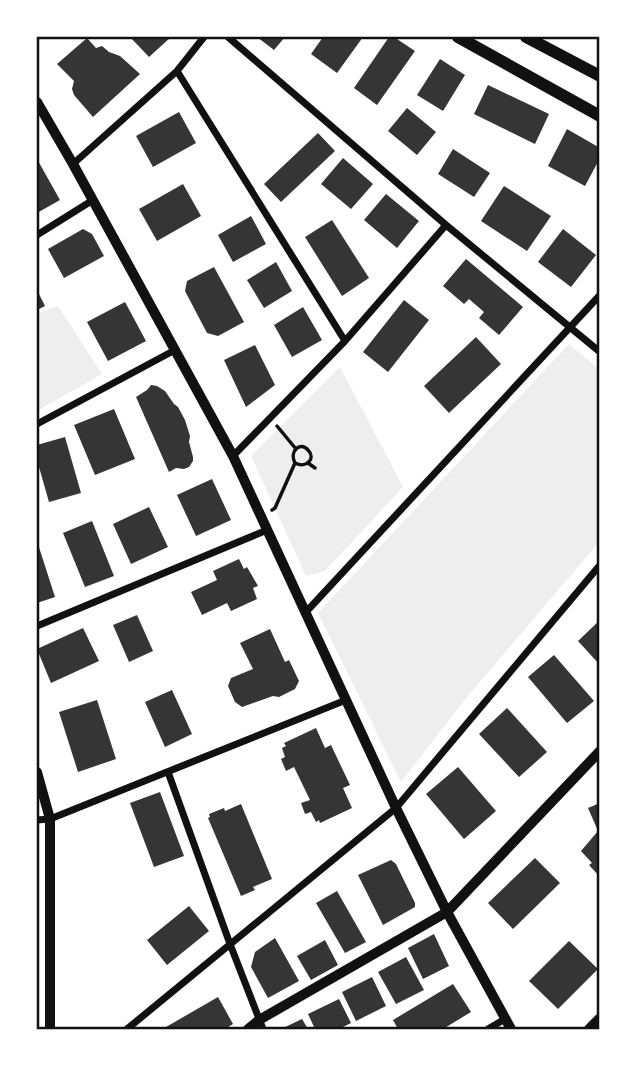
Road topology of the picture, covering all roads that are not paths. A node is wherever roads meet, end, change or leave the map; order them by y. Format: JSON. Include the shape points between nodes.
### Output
{"nodes":[{"id":1,"x":204,"y":37,"type":"edge"},
{"id":2,"x":228,"y":37,"type":"edge"},
{"id":3,"x":458,"y":37,"type":"edge"},
{"id":4,"x":526,"y":37,"type":"edge"},
{"id":5,"x":177,"y":71,"type":"junction"},
{"id":6,"x":600,"y":76,"type":"edge"},
{"id":7,"x":37,"y":102,"type":"edge"},
{"id":8,"x":600,"y":116,"type":"edge"},
{"id":9,"x":73,"y":164,"type":"junction"},
{"id":10,"x":93,"y":200,"type":"junction"},
{"id":11,"x":446,"y":225,"type":"junction"},
{"id":12,"x":37,"y":235,"type":"edge"},
{"id":13,"x":600,"y":295,"type":"edge"},
{"id":14,"x":571,"y":327,"type":"junction"},
{"id":15,"x":345,"y":341,"type":"junction"},
{"id":16,"x":175,"y":350,"type":"junction"},
{"id":17,"x":600,"y":352,"type":"edge"},
{"id":18,"x":37,"y":424,"type":"edge"},
{"id":19,"x":233,"y":456,"type":"junction"},
{"id":20,"x":267,"y":530,"type":"junction"},
{"id":21,"x":600,"y":565,"type":"edge"},
{"id":22,"x":592,"y":575,"type":"junction"},
{"id":23,"x":600,"y":582,"type":"edge"},
{"id":24,"x":306,"y":612,"type":"junction"},
{"id":25,"x":37,"y":626,"type":"edge"},
{"id":26,"x":346,"y":701,"type":"junction"},
{"id":27,"x":600,"y":751,"type":"edge"},
{"id":28,"x":37,"y":772,"type":"edge"},
{"id":29,"x":168,"y":772,"type":"junction"},
{"id":30,"x":396,"y":808,"type":"junction"},
{"id":31,"x":50,"y":819,"type":"junction"},
{"id":32,"x":37,"y":821,"type":"edge"},
{"id":33,"x":447,"y":912,"type":"junction"},
{"id":34,"x":230,"y":944,"type":"junction"},
{"id":35,"x":600,"y":1018,"type":"edge"},
{"id":36,"x":508,"y":1024,"type":"edge"},
{"id":37,"x":261,"y":1025,"type":"edge"},
{"id":38,"x":50,"y":1029,"type":"edge"},
{"id":39,"x":127,"y":1029,"type":"edge"},
{"id":40,"x":247,"y":1029,"type":"edge"},
{"id":41,"x":488,"y":1029,"type":"edge"},
{"id":42,"x":589,"y":1029,"type":"edge"}],
"edges":[{"from":1,"to":5,"type":"street"},
{"from":2,"to":11,"type":"street"},
{"from":3,"to":8,"type":"main road"},
{"from":4,"to":6,"type":"main road"},
{"from":5,"to":9,"type":"street"},
{"from":5,"to":15,"type":"street"},
{"from":7,"to":9,"type":"street"},
{"from":9,"to":10,"type":"street"},
{"from":10,"to":12,"type":"street"},
{"from":10,"to":16,"type":"street"},
{"from":11,"to":14,"type":"street"},
{"from":11,"to":15,"type":"street"},
{"from":13,"to":14,"type":"street"},
{"from":14,"to":17,"type":"street"},
{"from":14,"to":24,"type":"street"},
{"from":15,"to":19,"type":"street"},
{"from":16,"to":18,"type":"street"},
{"from":16,"to":19,"type":"street"},
{"from":19,"to":20,"type":"street"},
{"from":20,"to":24,"type":"street"},
{"from":20,"to":25,"type":"street"},
{"from":21,"to":22,"type":"street"},
{"from":22,"to":23,"type":"street"},
{"from":22,"to":30,"type":"street"},
{"from":24,"to":26,"type":"street"},
{"from":26,"to":29,"type":"street"},
{"from":26,"to":30,"type":"street"},
{"from":27,"to":33,"type":"street"},
{"from":28,"to":31,"type":"street"},
{"from":29,"to":31,"type":"street"},
{"from":29,"to":34,"type":"street"},
{"from":30,"to":33,"type":"street"},
{"from":30,"to":34,"type":"street"},
{"from":31,"to":32,"type":"street"},
{"from":31,"to":38,"type":"street"},
{"from":33,"to":36,"type":"street"},
{"from":33,"to":37,"type":"street"},
{"from":34,"to":37,"type":"street"},
{"from":34,"to":39,"type":"street"},
{"from":35,"to":42,"type":"street"},
{"from":36,"to":41,"type":"street"},
{"from":37,"to":40,"type":"street"}]}
